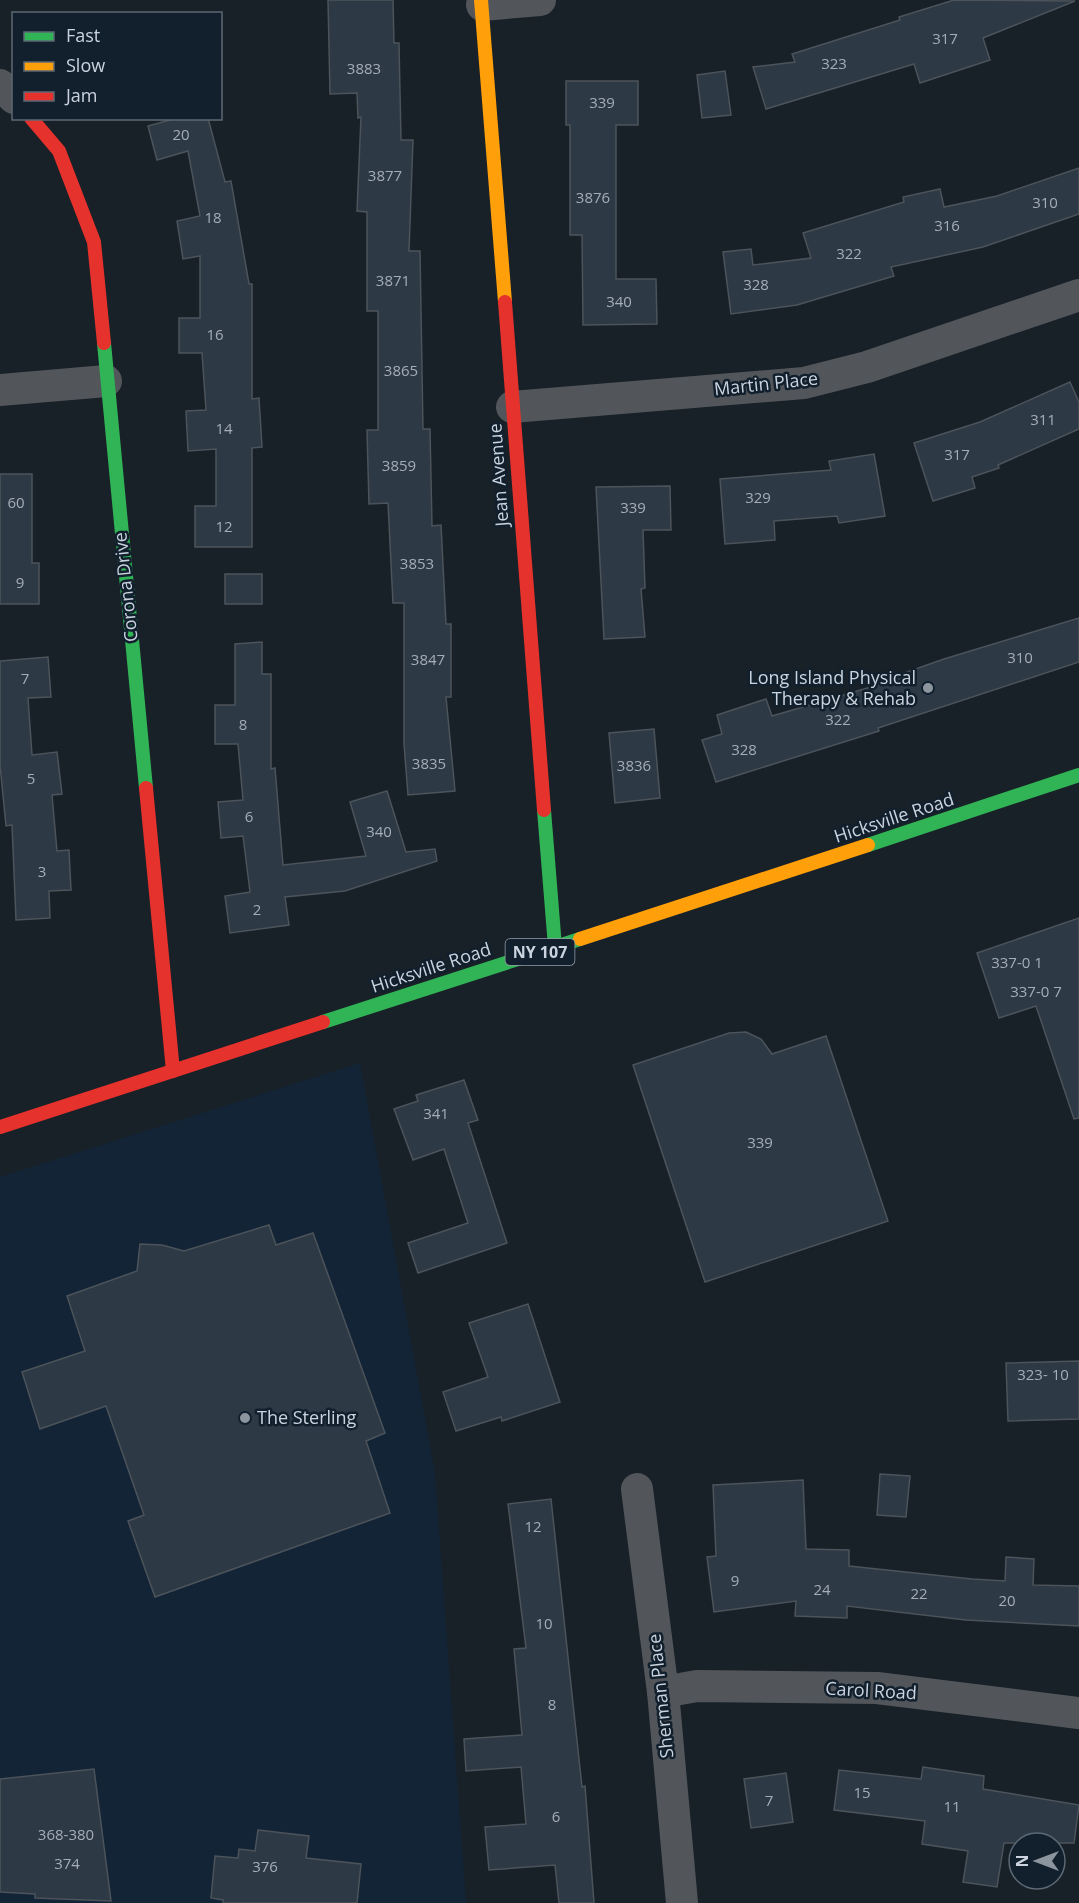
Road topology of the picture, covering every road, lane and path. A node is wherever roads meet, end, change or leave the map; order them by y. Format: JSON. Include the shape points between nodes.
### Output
{"nodes":[{"id":1,"x":540,"y":0,"type":"edge"},
{"id":2,"x":482,"y":2,"type":"edge"},
{"id":3,"x":0,"y":85,"type":"edge"},
{"id":4,"x":12,"y":96,"type":"edge"},
{"id":5,"x":33,"y":120,"type":"edge"},
{"id":6,"x":1079,"y":295,"type":"edge"},
{"id":7,"x":106,"y":381,"type":"junction"},
{"id":8,"x":0,"y":390,"type":"edge"},
{"id":9,"x":512,"y":407,"type":"junction"},
{"id":10,"x":1079,"y":775,"type":"edge"},
{"id":11,"x":555,"y":946,"type":"junction"},
{"id":12,"x":173,"y":1071,"type":"junction"},
{"id":13,"x":0,"y":1127,"type":"edge"},
{"id":14,"x":637,"y":1489,"type":"dead end"},
{"id":15,"x":663,"y":1692,"type":"junction"},
{"id":16,"x":1079,"y":1713,"type":"edge"},
{"id":17,"x":681,"y":1903,"type":"edge"}],
"edges":[{"from":1,"to":2,"type":"street"},
{"from":2,"to":9,"type":"street","name":"Jean Avenue"},
{"from":3,"to":4,"type":"street"},
{"from":5,"to":7,"type":"street","name":"Corona Drive","via":[[59,152],[94,242]]},
{"from":6,"to":9,"type":"street","name":"Martin Place","via":[[867,367],[804,383]]},
{"from":7,"to":8,"type":"street"},
{"from":7,"to":12,"type":"street","name":"Corona Drive"},
{"from":9,"to":11,"type":"street","name":"Jean Avenue"},
{"from":10,"to":11,"type":"street","name":"Hicksville Road","number":"NY 107"},
{"from":11,"to":12,"type":"street","name":"Hicksville Road","number":"NY 107"},
{"from":12,"to":13,"type":"street","name":"Hicksville Road","number":"NY 107"},
{"from":14,"to":15,"type":"street","name":"Sherman Place"},
{"from":15,"to":16,"type":"street","name":"Carol Road","via":[[697,1686],[877,1688]]},
{"from":15,"to":17,"type":"street","name":"Sherman Place"}]}
